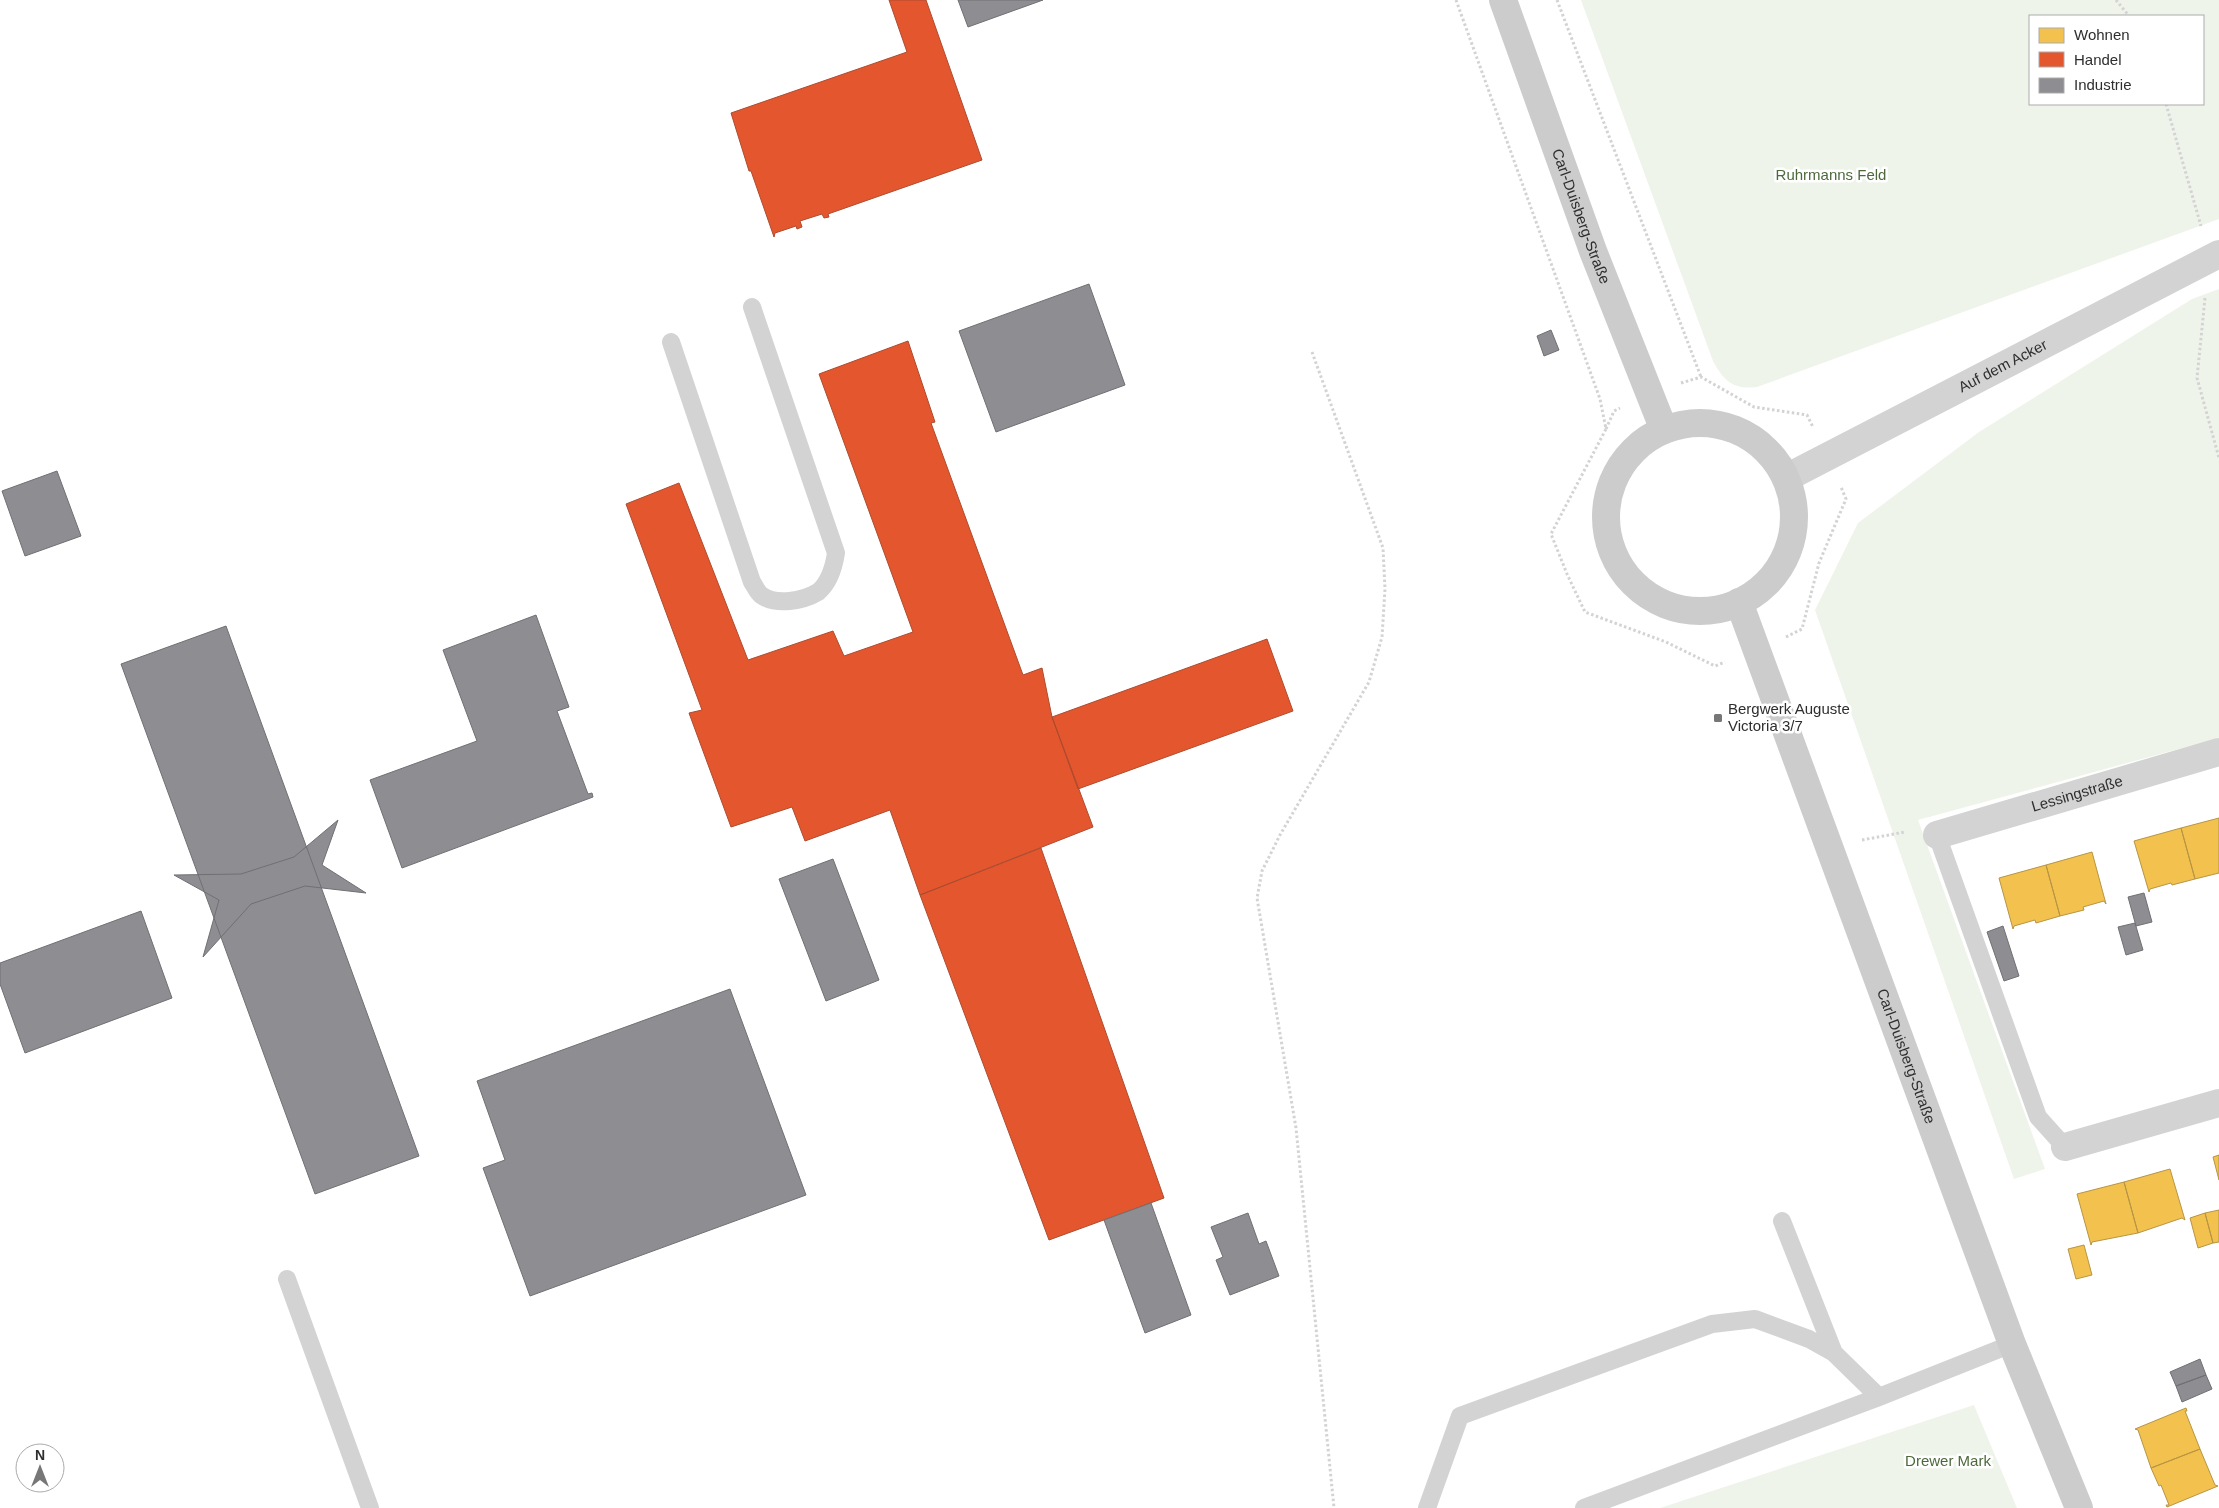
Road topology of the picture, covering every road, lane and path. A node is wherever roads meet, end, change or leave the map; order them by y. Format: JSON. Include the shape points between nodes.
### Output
{"nodes":[{"id":1,"x":1456,"y":0,"type":"edge"},
{"id":2,"x":1503,"y":0,"type":"edge"},
{"id":3,"x":1557,"y":0,"type":"edge"},
{"id":4,"x":2116,"y":0,"type":"edge"},
{"id":5,"x":2128,"y":15,"type":"edge"},
{"id":6,"x":2219,"y":254,"type":"edge"},
{"id":7,"x":752,"y":307,"type":"dead end"},
{"id":8,"x":670,"y":342,"type":"dead end"},
{"id":9,"x":1312,"y":352,"type":"dead end"},
{"id":10,"x":1701,"y":377,"type":"junction"},
{"id":11,"x":1650,"y":394,"type":"junction"},
{"id":12,"x":1606,"y":428,"type":"junction"},
{"id":13,"x":1664,"y":430,"type":"junction"},
{"id":14,"x":1828,"y":456,"type":"junction"},
{"id":15,"x":1786,"y":478,"type":"junction"},
{"id":16,"x":1739,"y":602,"type":"junction"},
{"id":17,"x":1756,"y":651,"type":"junction"},
{"id":18,"x":2219,"y":752,"type":"edge"},
{"id":19,"x":1937,"y":835,"type":"junction"},
{"id":20,"x":1829,"y":846,"type":"junction"},
{"id":21,"x":2219,"y":1103,"type":"edge"},
{"id":22,"x":2065,"y":1147,"type":"joint"},
{"id":23,"x":1782,"y":1221,"type":"dead end"},
{"id":24,"x":288,"y":1279,"type":"dead end"},
{"id":25,"x":2012,"y":1344,"type":"junction"},
{"id":26,"x":1834,"y":1353,"type":"junction"},
{"id":27,"x":1879,"y":1397,"type":"junction"},
{"id":28,"x":370,"y":1508,"type":"edge"},
{"id":29,"x":1334,"y":1508,"type":"edge"},
{"id":30,"x":1427,"y":1508,"type":"edge"},
{"id":31,"x":1584,"y":1508,"type":"edge"},
{"id":32,"x":2079,"y":1508,"type":"edge"}],
"edges":[{"from":1,"to":12,"type":"path","via":[[1600,399]]},
{"from":2,"to":11,"type":"main road","name":"Carl-Duisberg-Straße","via":[[1593,251]]},
{"from":3,"to":10,"type":"path"},
{"from":4,"to":5,"type":"path"},
{"from":6,"to":14,"type":"street","name":"Auf dem Acker"},
{"from":7,"to":8,"type":"lane","via":[[836,553],[833,570],[819,591],[801,599],[778,601],[760,595],[752,582]]},
{"from":9,"to":29,"type":"path","via":[[1383,548],[1385,588],[1382,637],[1370,682],[1280,835],[1262,871],[1258,898],[1296,1128]]},
{"from":10,"to":11,"type":"path"},
{"from":10,"to":14,"type":"path","via":[[1754,406],[1807,415]]},
{"from":11,"to":12,"type":"path","via":[[1614,411]]},
{"from":11,"to":13,"type":"main road","name":"Carl-Duisberg-Straße"},
{"from":12,"to":17,"type":"path","via":[[1551,534],[1585,612],[1666,642],[1715,666]]},
{"from":13,"to":15,"type":"main road","via":[[1699,423],[1735,430],[1766,449]]},
{"from":13,"to":16,"type":"main road","via":[[1634,451],[1613,482],[1607,525],[1614,554],[1622,568],[1645,592],[1674,607],[1707,610]]},
{"from":14,"to":15,"type":"street","name":"Auf dem Acker"},
{"from":14,"to":17,"type":"path","via":[[1846,499],[1819,563],[1802,630]]},
{"from":15,"to":16,"type":"main road","via":[[1794,510],[1791,542],[1777,572],[1766,584]]},
{"from":16,"to":17,"type":"main road","name":"Carl-Duisberg-Straße"},
{"from":17,"to":20,"type":"main road","name":"Carl-Duisberg-Straße"},
{"from":18,"to":19,"type":"street","name":"Lessingstraße"},
{"from":19,"to":20,"type":"path","via":[[1916,830]]},
{"from":19,"to":22,"type":"lane","via":[[2038,1117]]},
{"from":20,"to":25,"type":"main road","name":"Carl-Duisberg-Straße"},
{"from":21,"to":22,"type":"street"},
{"from":23,"to":26,"type":"lane"},
{"from":24,"to":28,"type":"lane"},
{"from":25,"to":27,"type":"lane"},
{"from":25,"to":32,"type":"main road","name":"Carl-Duisberg-Straße"},
{"from":26,"to":27,"type":"lane"},
{"from":26,"to":30,"type":"lane","via":[[1810,1339],[1755,1319],[1712,1324],[1460,1416]]},
{"from":27,"to":31,"type":"lane"}]}
